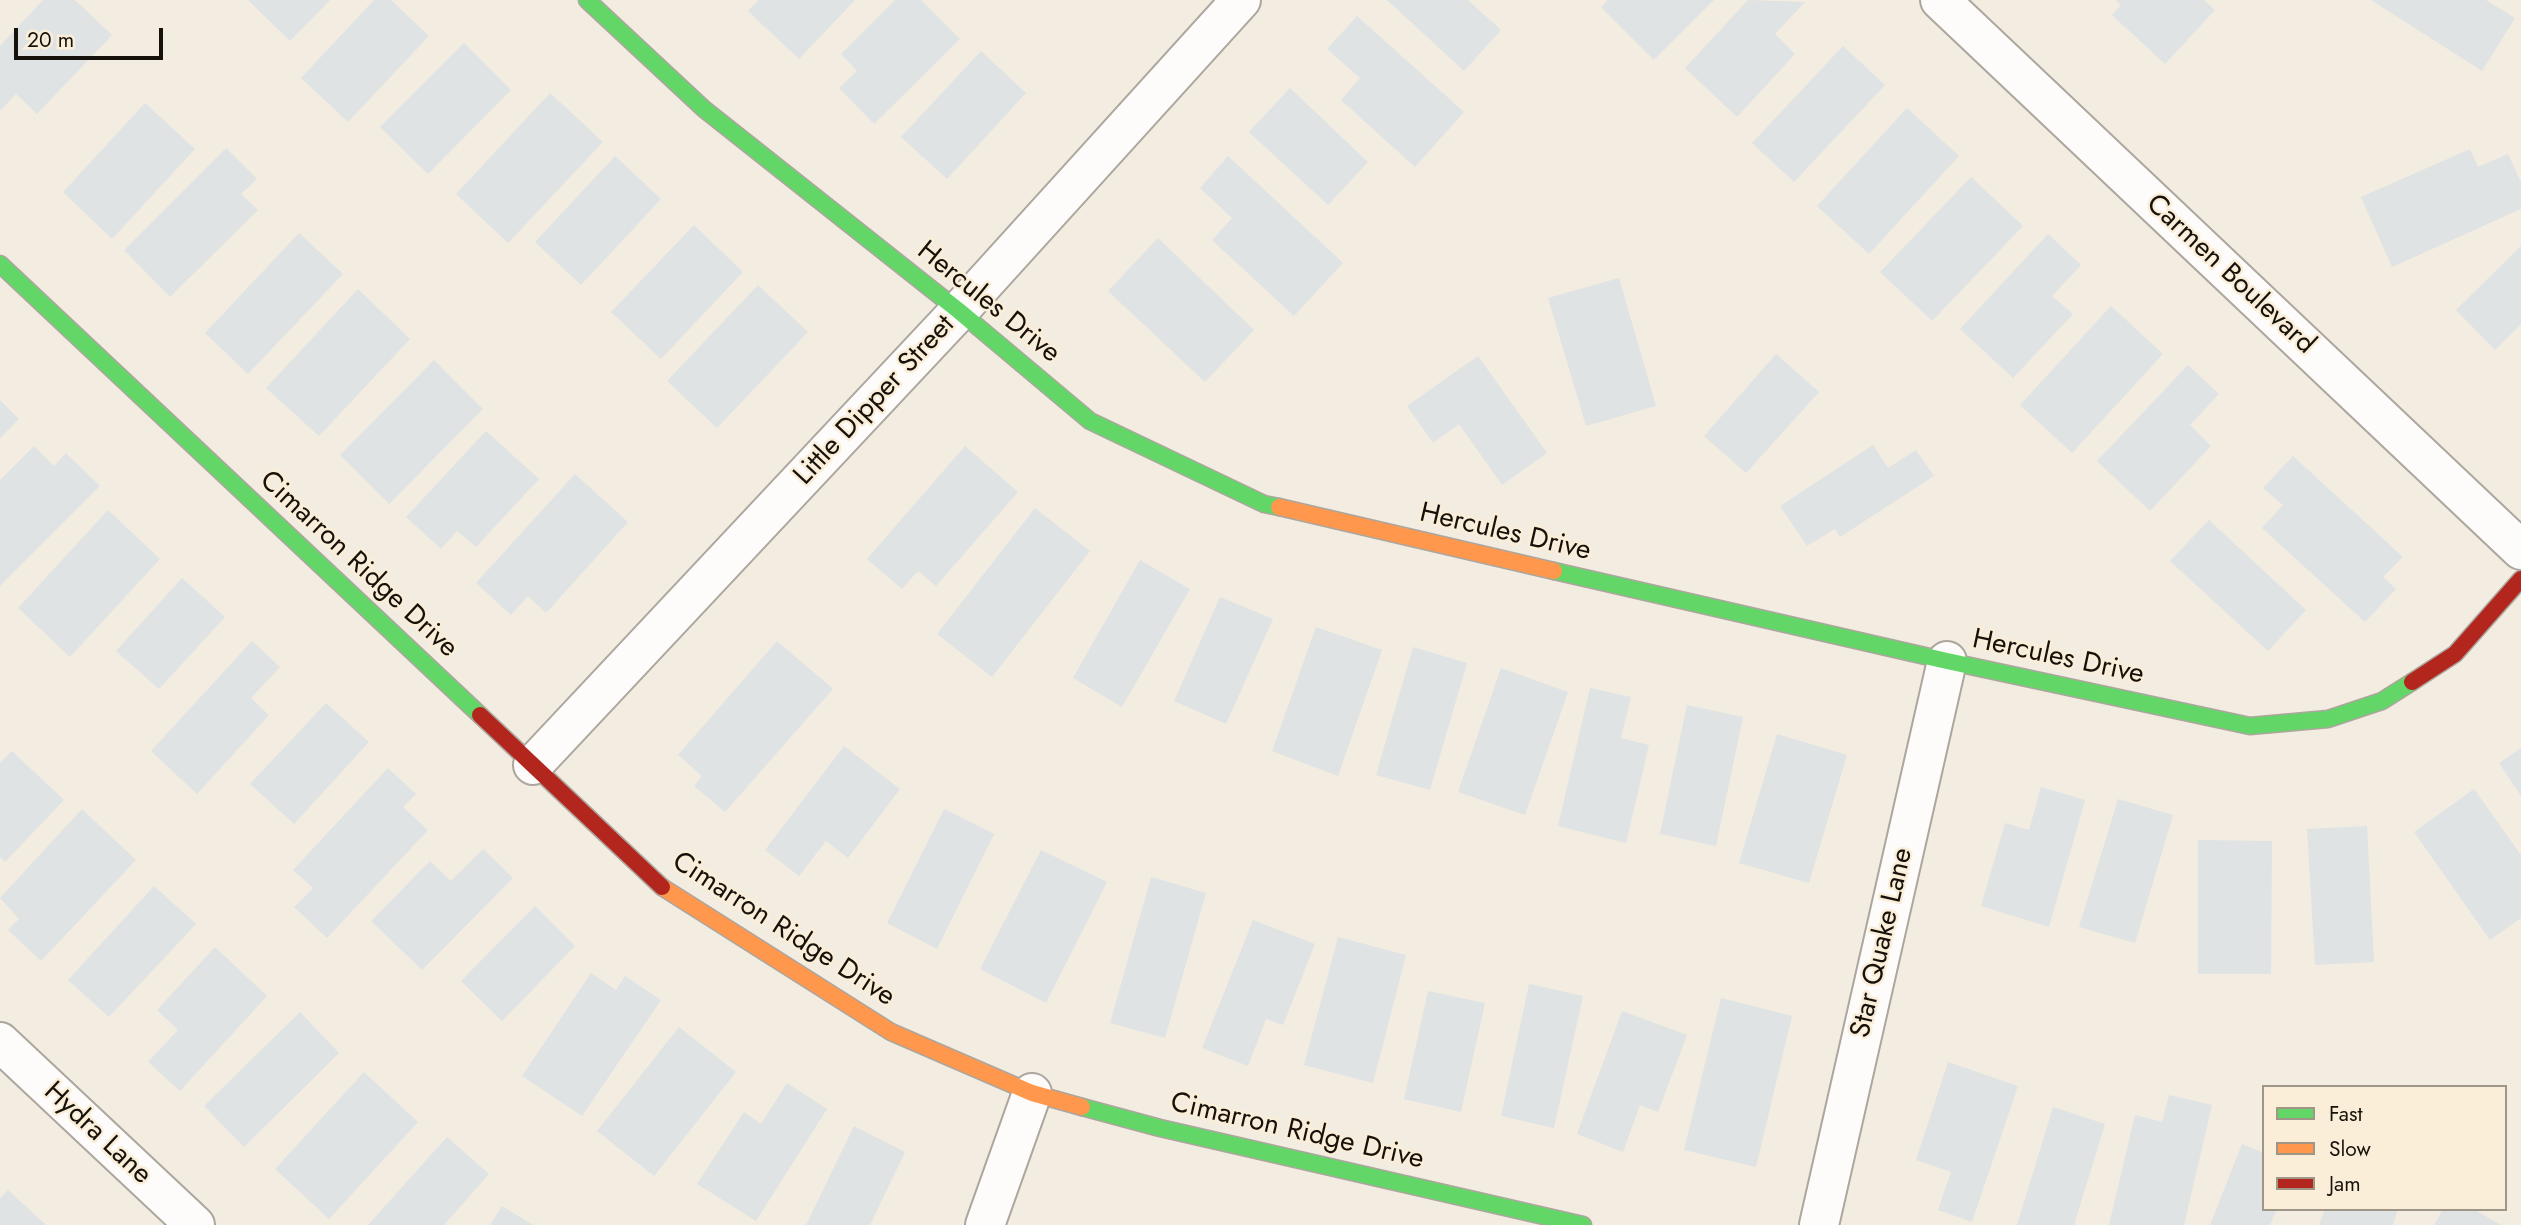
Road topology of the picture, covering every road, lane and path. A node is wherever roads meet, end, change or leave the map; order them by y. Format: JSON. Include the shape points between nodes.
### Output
{"nodes":[{"id":1,"x":587,"y":0,"type":"edge"},
{"id":2,"x":1241,"y":0,"type":"edge"},
{"id":3,"x":1945,"y":2,"type":"edge"},
{"id":4,"x":0,"y":264,"type":"edge"},
{"id":5,"x":959,"y":311,"type":"junction"},
{"id":6,"x":2521,"y":550,"type":"edge"},
{"id":7,"x":2521,"y":579,"type":"edge"},
{"id":8,"x":1947,"y":661,"type":"junction"},
{"id":9,"x":533,"y":765,"type":"junction"},
{"id":10,"x":0,"y":1042,"type":"edge"},
{"id":11,"x":1032,"y":1093,"type":"junction"},
{"id":12,"x":195,"y":1225,"type":"edge"},
{"id":13,"x":985,"y":1225,"type":"edge"},
{"id":14,"x":1583,"y":1225,"type":"edge"},
{"id":15,"x":1819,"y":1225,"type":"edge"}],
"edges":[{"from":1,"to":5,"type":"street","name":"Hercules Drive","via":[[704,109]]},
{"from":2,"to":5,"type":"street","name":"Little Dipper Street"},
{"from":3,"to":6,"type":"street","name":"Carmen Boulevard"},
{"from":4,"to":9,"type":"street","name":"Cimarron Ridge Drive"},
{"from":5,"to":8,"type":"street","name":"Hercules Drive","via":[[1090,421],[1264,505]]},
{"from":5,"to":9,"type":"street","name":"Little Dipper Street"},
{"from":7,"to":8,"type":"street","name":"Hercules Drive","via":[[2455,654],[2382,701],[2328,719],[2250,726]]},
{"from":8,"to":15,"type":"street","name":"Star Quake Lane"},
{"from":9,"to":11,"type":"street","name":"Cimarron Ridge Drive","via":[[666,890],[891,1032]]},
{"from":10,"to":12,"type":"street","name":"Hydra Lane"},
{"from":11,"to":13,"type":"street"},
{"from":11,"to":14,"type":"street","name":"Cimarron Ridge Drive","via":[[1160,1128]]}]}
